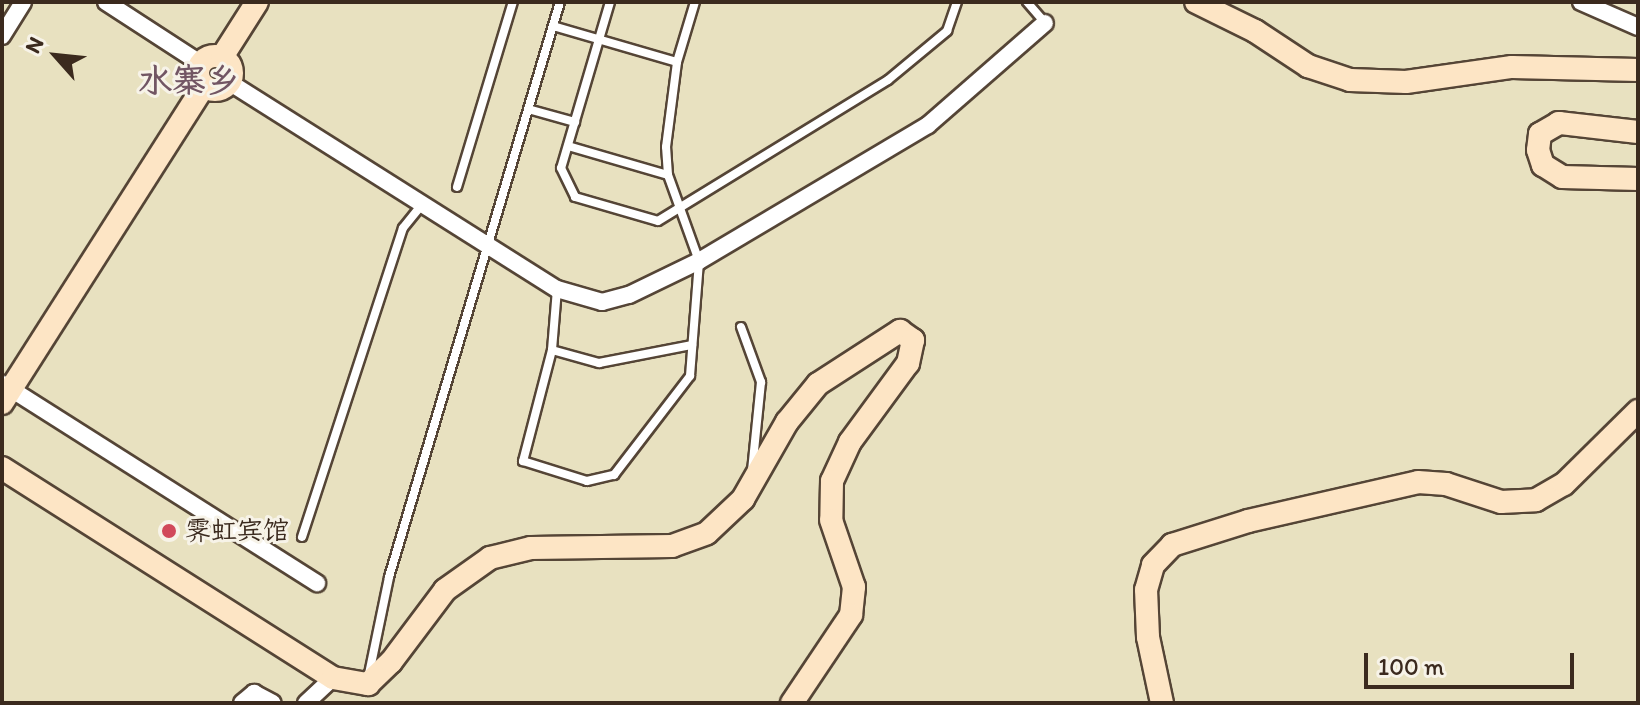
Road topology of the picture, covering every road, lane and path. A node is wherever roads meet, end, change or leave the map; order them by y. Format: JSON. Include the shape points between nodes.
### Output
{"nodes":[{"id":1,"x":23,"y":2,"type":"edge"},
{"id":2,"x":106,"y":2,"type":"edge"},
{"id":3,"x":257,"y":2,"type":"edge"},
{"id":4,"x":513,"y":2,"type":"edge"},
{"id":5,"x":560,"y":2,"type":"edge"},
{"id":6,"x":610,"y":2,"type":"edge"},
{"id":7,"x":695,"y":2,"type":"edge"},
{"id":8,"x":957,"y":2,"type":"edge"},
{"id":9,"x":1027,"y":2,"type":"edge"},
{"id":10,"x":1196,"y":2,"type":"edge"},
{"id":11,"x":1581,"y":2,"type":"edge"},
{"id":12,"x":1045,"y":23,"type":"joint"},
{"id":13,"x":553,"y":26,"type":"junction"},
{"id":14,"x":1638,"y":27,"type":"edge"},
{"id":15,"x":2,"y":36,"type":"edge"},
{"id":16,"x":599,"y":40,"type":"junction"},
{"id":17,"x":222,"y":57,"type":"junction"},
{"id":18,"x":677,"y":62,"type":"junction"},
{"id":19,"x":200,"y":63,"type":"junction"},
{"id":20,"x":1638,"y":70,"type":"edge"},
{"id":21,"x":229,"y":82,"type":"junction"},
{"id":22,"x":204,"y":86,"type":"junction"},
{"id":23,"x":528,"y":109,"type":"junction"},
{"id":24,"x":575,"y":122,"type":"junction"},
{"id":25,"x":1638,"y":132,"type":"edge"},
{"id":26,"x":568,"y":146,"type":"junction"},
{"id":27,"x":668,"y":175,"type":"junction"},
{"id":28,"x":1638,"y":179,"type":"edge"},
{"id":29,"x":457,"y":187,"type":"dead end"},
{"id":30,"x":423,"y":203,"type":"junction"},
{"id":31,"x":679,"y":207,"type":"junction"},
{"id":32,"x":488,"y":245,"type":"junction"},
{"id":33,"x":699,"y":261,"type":"junction"},
{"id":34,"x":557,"y":289,"type":"junction"},
{"id":35,"x":741,"y":327,"type":"dead end"},
{"id":36,"x":692,"y":345,"type":"junction"},
{"id":37,"x":552,"y":350,"type":"junction"},
{"id":38,"x":5,"y":392,"type":"edge"},
{"id":39,"x":1638,"y":411,"type":"edge"},
{"id":40,"x":2,"y":468,"type":"edge"},
{"id":41,"x":754,"y":483,"type":"junction"},
{"id":42,"x":302,"y":537,"type":"dead end"},
{"id":43,"x":317,"y":583,"type":"dead end"},
{"id":44,"x":333,"y":678,"type":"junction"},
{"id":45,"x":368,"y":684,"type":"junction"},
{"id":46,"x":242,"y":703,"type":"edge"},
{"id":47,"x":273,"y":703,"type":"edge"},
{"id":48,"x":306,"y":703,"type":"edge"},
{"id":49,"x":792,"y":703,"type":"edge"},
{"id":50,"x":1162,"y":703,"type":"edge"}],
"edges":[{"from":1,"to":15,"type":"street"},
{"from":2,"to":19,"type":"street"},
{"from":3,"to":17,"type":"main road"},
{"from":4,"to":29,"type":"lane"},
{"from":5,"to":13,"type":"lane"},
{"from":6,"to":16,"type":"lane"},
{"from":7,"to":18,"type":"lane"},
{"from":8,"to":31,"type":"lane","via":[[947,31],[888,80]]},
{"from":9,"to":12,"type":"lane"},
{"from":10,"to":20,"type":"main road","via":[[1255,31],[1308,66],[1350,80],[1406,82],[1512,67]]},
{"from":11,"to":14,"type":"street"},
{"from":12,"to":33,"type":"street","via":[[928,125]]},
{"from":13,"to":16,"type":"lane"},
{"from":13,"to":23,"type":"lane"},
{"from":16,"to":18,"type":"lane"},
{"from":16,"to":24,"type":"lane"},
{"from":17,"to":19,"type":"main road","via":[[210,56]]},
{"from":17,"to":21,"type":"main road","via":[[232,71]]},
{"from":18,"to":27,"type":"lane","via":[[666,147]]},
{"from":19,"to":22,"type":"main road","via":[[198,75]]},
{"from":21,"to":22,"type":"main road","via":[[219,89]]},
{"from":21,"to":30,"type":"street"},
{"from":22,"to":38,"type":"main road"},
{"from":23,"to":24,"type":"lane"},
{"from":23,"to":32,"type":"lane"},
{"from":24,"to":26,"type":"lane"},
{"from":25,"to":28,"type":"main road","via":[[1559,123],[1540,134],[1538,150],[1543,165],[1562,177]]},
{"from":26,"to":27,"type":"lane"},
{"from":26,"to":31,"type":"lane","via":[[561,168],[575,197],[658,221]]},
{"from":27,"to":31,"type":"lane"},
{"from":30,"to":32,"type":"street"},
{"from":30,"to":42,"type":"lane","via":[[403,228]]},
{"from":31,"to":33,"type":"lane"},
{"from":32,"to":34,"type":"street"},
{"from":32,"to":45,"type":"lane","via":[[389,577]]},
{"from":33,"to":34,"type":"street","via":[[629,295],[602,302]]},
{"from":33,"to":36,"type":"lane"},
{"from":34,"to":37,"type":"lane"},
{"from":35,"to":41,"type":"lane","via":[[761,382],[751,459]]},
{"from":36,"to":37,"type":"lane","via":[[599,363]]},
{"from":36,"to":37,"type":"lane","via":[[690,376],[614,475],[587,481],[523,461]]},
{"from":38,"to":43,"type":"street"},
{"from":39,"to":50,"type":"main road","via":[[1564,484],[1536,500],[1501,502],[1446,484],[1418,482],[1172,545],[1153,565],[1146,590],[1148,637]]},
{"from":40,"to":44,"type":"main road"},
{"from":41,"to":45,"type":"main road","via":[[726,518],[689,543],[531,548],[478,564],[445,590]]},
{"from":41,"to":49,"type":"main road","via":[[787,422],[818,384],[893,331],[910,336],[914,347],[908,363],[834,472],[831,520],[855,601],[838,639]]},
{"from":44,"to":45,"type":"main road"},
{"from":44,"to":48,"type":"street"},
{"from":46,"to":47,"type":"street","via":[[254,693]]}]}
